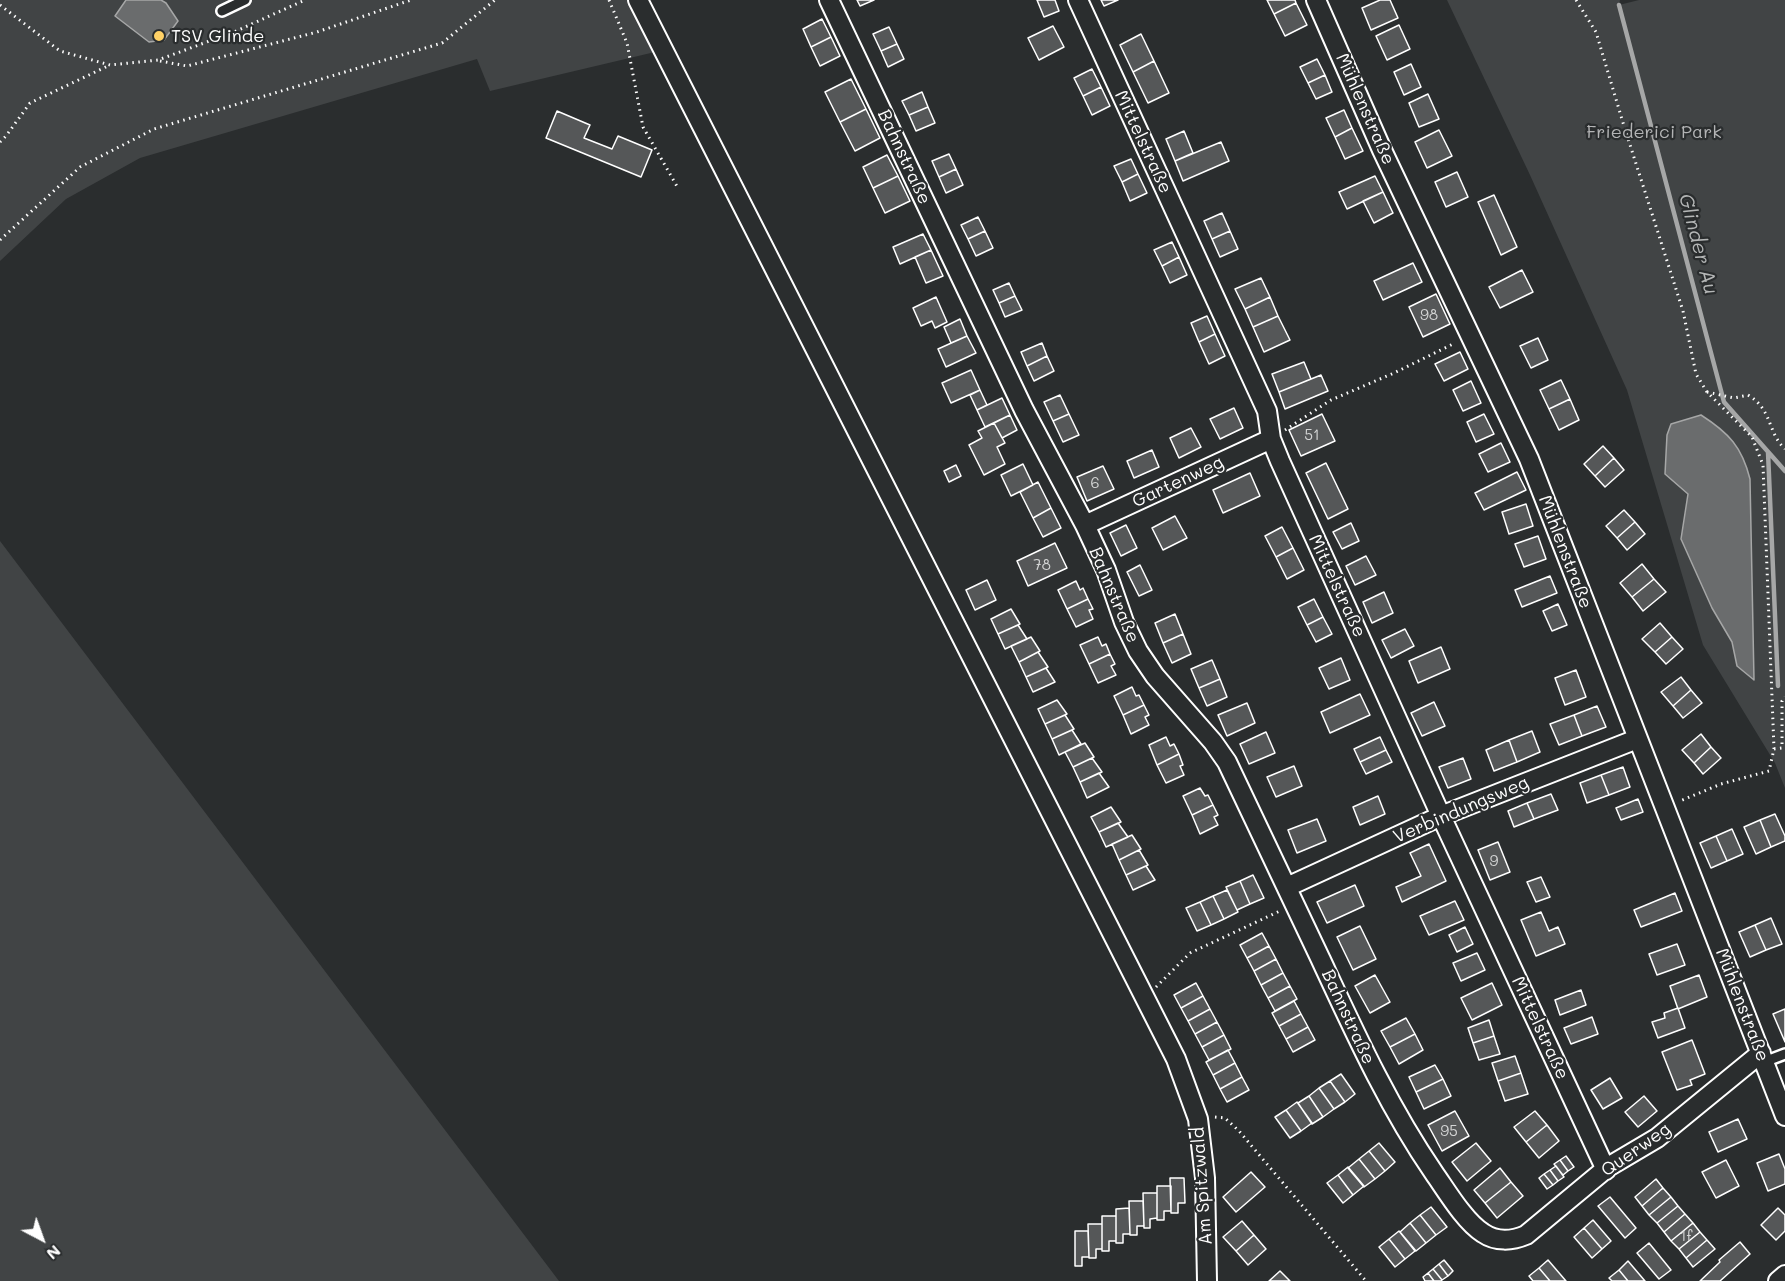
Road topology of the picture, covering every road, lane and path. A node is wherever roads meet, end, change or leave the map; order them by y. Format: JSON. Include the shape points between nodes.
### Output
{"nodes":[{"id":1,"x":245,"y":0,"type":"edge"},
{"id":2,"x":305,"y":0,"type":"edge"},
{"id":3,"x":411,"y":0,"type":"edge"},
{"id":4,"x":495,"y":0,"type":"edge"},
{"id":5,"x":609,"y":0,"type":"edge"},
{"id":6,"x":638,"y":0,"type":"edge"},
{"id":7,"x":830,"y":0,"type":"edge"},
{"id":8,"x":1078,"y":0,"type":"edge"},
{"id":9,"x":1316,"y":0,"type":"edge"},
{"id":10,"x":1576,"y":0,"type":"edge"},
{"id":11,"x":0,"y":5,"type":"edge"},
{"id":12,"x":222,"y":11,"type":"dead end"},
{"id":13,"x":158,"y":60,"type":"junction"},
{"id":14,"x":110,"y":65,"type":"junction"},
{"id":15,"x":0,"y":142,"type":"edge"},
{"id":16,"x":678,"y":188,"type":"dead end"},
{"id":17,"x":0,"y":240,"type":"edge"},
{"id":18,"x":1471,"y":337,"type":"junction"},
{"id":19,"x":1707,"y":392,"type":"junction"},
{"id":20,"x":1271,"y":439,"type":"junction"},
{"id":21,"x":1785,"y":449,"type":"edge"},
{"id":22,"x":1085,"y":525,"type":"junction"},
{"id":23,"x":1785,"y":697,"type":"edge"},
{"id":24,"x":1638,"y":739,"type":"junction"},
{"id":25,"x":1774,"y":749,"type":"junction"},
{"id":26,"x":1663,"y":803,"type":"junction"},
{"id":27,"x":1441,"y":816,"type":"junction"},
{"id":28,"x":1287,"y":887,"type":"junction"},
{"id":29,"x":1295,"y":905,"type":"junction"},
{"id":30,"x":1145,"y":998,"type":"junction"},
{"id":31,"x":1785,"y":1054,"type":"edge"},
{"id":32,"x":1762,"y":1058,"type":"junction"},
{"id":33,"x":1785,"y":1116,"type":"edge"},
{"id":34,"x":1225,"y":1118,"type":"dead end"},
{"id":35,"x":1606,"y":1170,"type":"junction"},
{"id":36,"x":1507,"y":1240,"type":"joint"},
{"id":37,"x":1785,"y":1275,"type":"edge"},
{"id":38,"x":1207,"y":1281,"type":"edge"},
{"id":39,"x":1366,"y":1281,"type":"edge"},
{"id":40,"x":1778,"y":1281,"type":"edge"}],
"edges":[{"from":1,"to":12,"type":"lane"},
{"from":2,"to":13,"type":"path","via":[[234,33]]},
{"from":3,"to":13,"type":"path","via":[[317,32],[187,66]]},
{"from":4,"to":17,"type":"path","via":[[442,43],[154,129],[80,167]]},
{"from":5,"to":16,"type":"path","via":[[627,42],[643,127]]},
{"from":6,"to":30,"type":"street","name":"Am Spitzwald"},
{"from":7,"to":22,"type":"street","name":"Bahnstraße","via":[[1019,399]]},
{"from":8,"to":20,"type":"street","name":"Mittelstraße","via":[[1267,411]]},
{"from":9,"to":18,"type":"street","name":"Mühlenstraße"},
{"from":10,"to":19,"type":"path","via":[[1596,32],[1683,311],[1696,374]]},
{"from":11,"to":14,"type":"path","via":[[60,51]]},
{"from":13,"to":14,"type":"path"},
{"from":14,"to":15,"type":"path","via":[[30,103]]},
{"from":18,"to":20,"type":"path","via":[[1331,400]]},
{"from":18,"to":24,"type":"street","name":"Mühlenstraße","via":[[1529,459]]},
{"from":19,"to":21,"type":"path","via":[[1734,398],[1748,395],[1759,401]]},
{"from":19,"to":25,"type":"path","via":[[1752,437],[1763,465]]},
{"from":20,"to":22,"type":"street","name":"Gartenweg"},
{"from":20,"to":27,"type":"street","name":"Mittelstraße"},
{"from":22,"to":28,"type":"street","name":"Bahnstraße","via":[[1138,651],[1227,762]]},
{"from":23,"to":25,"type":"path","via":[[1782,748]]},
{"from":24,"to":26,"type":"street","name":"Mühlenstraße"},
{"from":24,"to":27,"type":"street","name":"Verbindungsweg"},
{"from":25,"to":26,"type":"path","via":[[1769,771],[1721,784],[1683,801]]},
{"from":26,"to":32,"type":"street","name":"Mühlenstraße"},
{"from":27,"to":28,"type":"street","name":"Verbindungsweg"},
{"from":27,"to":35,"type":"street","name":"Mittelstraße"},
{"from":28,"to":29,"type":"street","name":"Bahnstraße"},
{"from":29,"to":30,"type":"path","via":[[1190,953]]},
{"from":29,"to":36,"type":"street","name":"Bahnstraße","via":[[1372,1069],[1411,1138],[1476,1227],[1492,1238]]},
{"from":30,"to":38,"type":"street","name":"Am Spitzwald","via":[[1176,1059],[1198,1119],[1205,1178]]},
{"from":31,"to":32,"type":"lane"},
{"from":32,"to":33,"type":"street","name":"Mühlenstraße"},
{"from":32,"to":35,"type":"street","name":"Querweg","via":[[1657,1138]]},
{"from":34,"to":39,"type":"path"},
{"from":35,"to":36,"type":"street","name":"Querweg","via":[[1534,1230]]},
{"from":37,"to":40,"type":"street"}]}
